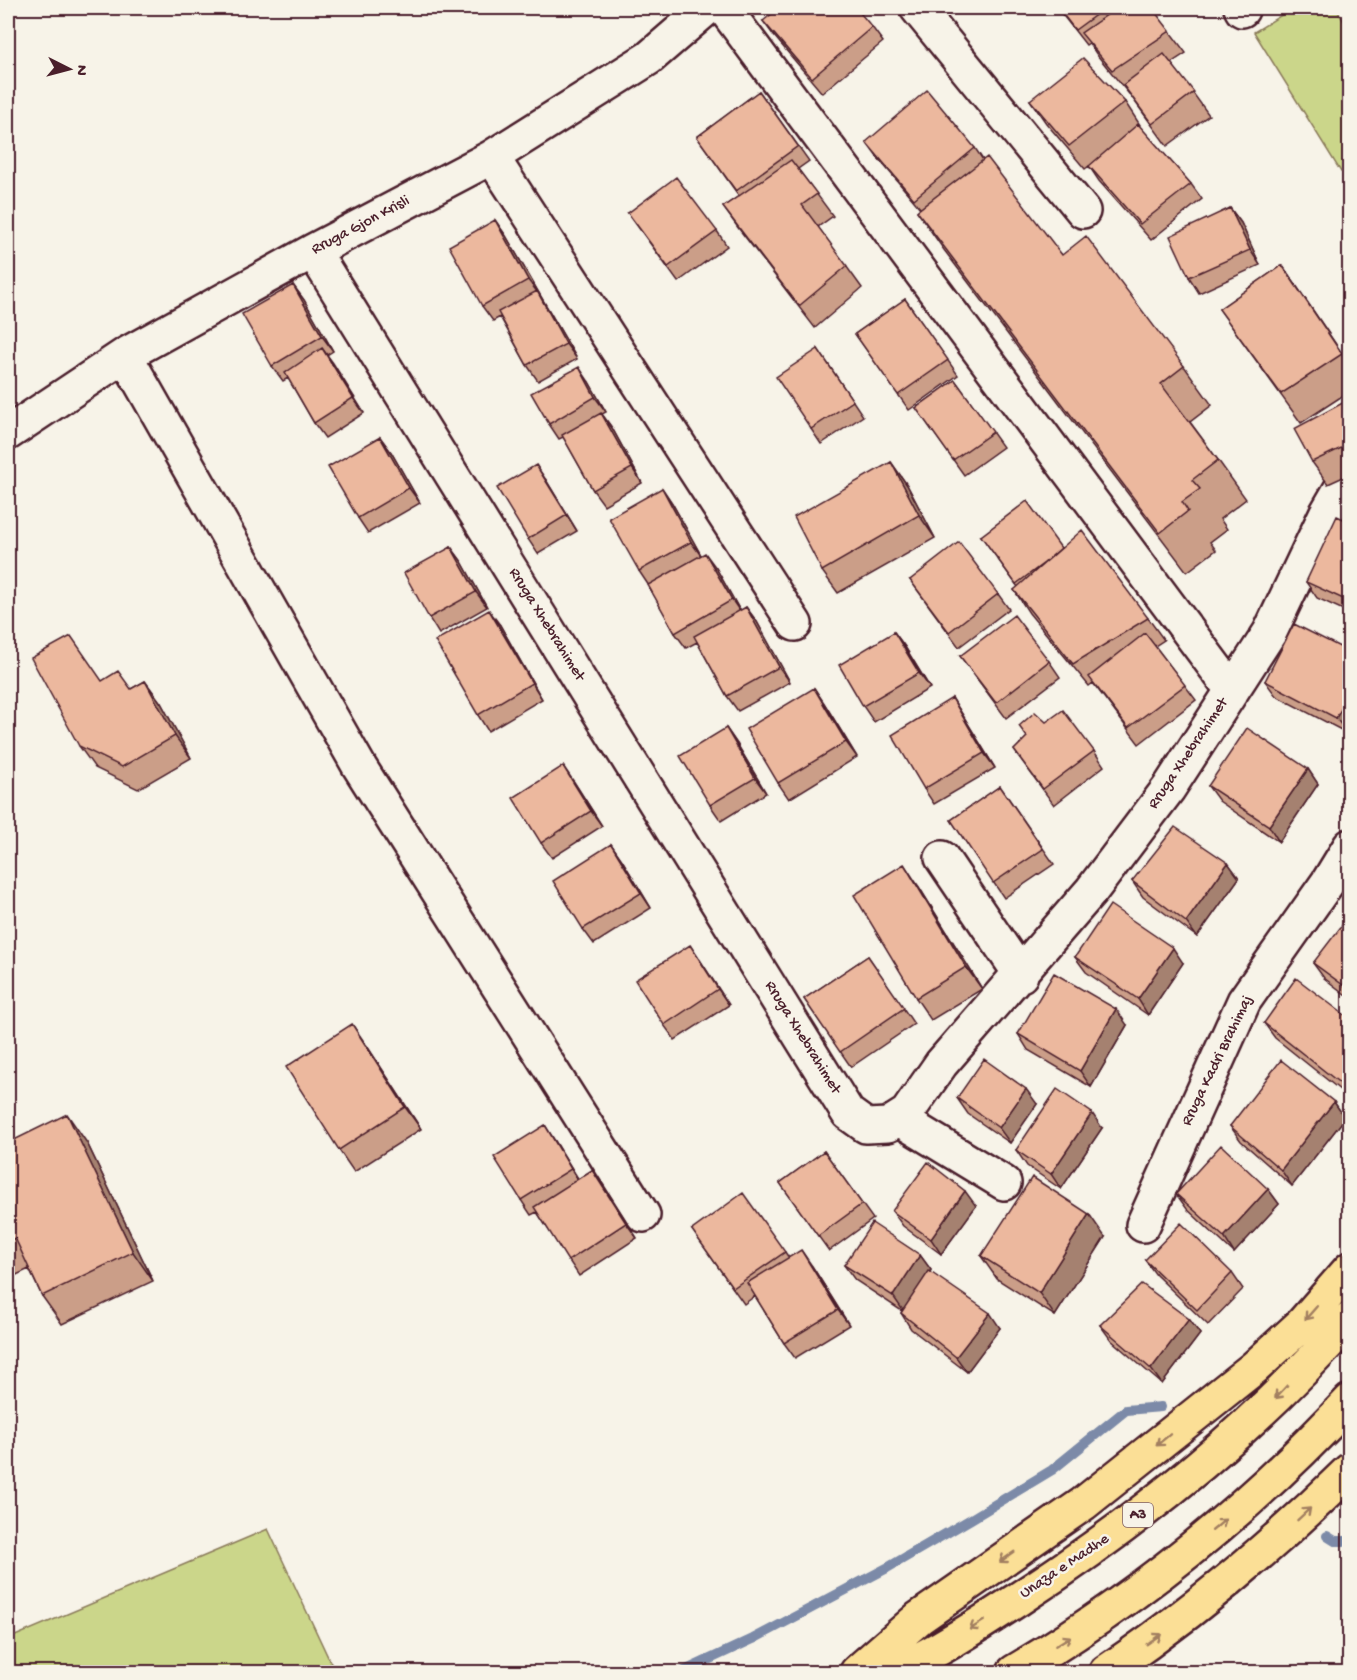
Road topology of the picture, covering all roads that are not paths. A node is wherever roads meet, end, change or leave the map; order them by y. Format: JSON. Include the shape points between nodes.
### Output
{"nodes":[{"id":1,"x":707,"y":8,"type":"edge"},
{"id":2,"x":724,"y":8,"type":"edge"},
{"id":3,"x":916,"y":8,"type":"edge"},
{"id":4,"x":492,"y":157,"type":"junction"},
{"id":5,"x":1083,"y":210,"type":"dead end"},
{"id":6,"x":313,"y":251,"type":"junction"},
{"id":7,"x":125,"y":355,"type":"junction"},
{"id":8,"x":8,"y":433,"type":"edge"},
{"id":9,"x":1350,"y":486,"type":"edge"},
{"id":10,"x":795,"y":624,"type":"dead end"},
{"id":11,"x":1232,"y":690,"type":"junction"},
{"id":12,"x":1350,"y":846,"type":"edge"},
{"id":13,"x":942,"y":858,"type":"dead end"},
{"id":14,"x":1021,"y":975,"type":"junction"},
{"id":15,"x":899,"y":1119,"type":"junction"},
{"id":16,"x":1004,"y":1183,"type":"dead end"},
{"id":17,"x":643,"y":1215,"type":"dead end"},
{"id":18,"x":1143,"y":1225,"type":"dead end"},
{"id":19,"x":1350,"y":1269,"type":"edge"},
{"id":20,"x":1350,"y":1318,"type":"edge"},
{"id":21,"x":1350,"y":1401,"type":"edge"},
{"id":22,"x":1350,"y":1470,"type":"edge"},
{"id":23,"x":857,"y":1672,"type":"edge"},
{"id":24,"x":895,"y":1672,"type":"edge"},
{"id":25,"x":1014,"y":1672,"type":"edge"},
{"id":26,"x":1106,"y":1672,"type":"edge"}],
"edges":[{"from":1,"to":4,"type":"street","name":"Rruga Gjon Krisli","via":[[649,58]]},
{"from":2,"to":11,"type":"street"},
{"from":3,"to":5,"type":"street"},
{"from":4,"to":6,"type":"street","name":"Rruga Gjon Krisli"},
{"from":4,"to":10,"type":"street"},
{"from":6,"to":7,"type":"street","name":"Rruga Gjon Krisli"},
{"from":6,"to":15,"type":"street","name":"Rruga Xhebrahimet","via":[[848,1113],[866,1126],[888,1125]]},
{"from":7,"to":8,"type":"street","name":"Rruga Gjon Krisli"},
{"from":7,"to":17,"type":"street","via":[[358,766]]},
{"from":9,"to":11,"type":"street","name":"Rruga Xhebrahimet","via":[[1340,490],[1335,498],[1270,632]]},
{"from":11,"to":14,"type":"street","name":"Rruga Xhebrahimet","via":[[1169,788]]},
{"from":12,"to":18,"type":"street","name":"Rruga Kadri Brahimaj","via":[[1244,1001]]},
{"from":13,"to":14,"type":"street"},
{"from":14,"to":15,"type":"street","name":"Rruga Xhebrahimet","via":[[941,1064]]},
{"from":15,"to":16,"type":"street"},
{"from":19,"to":23,"type":"highway","one_way":true,"via":[[1302,1324],[1255,1367],[1083,1504],[918,1618]]},
{"from":20,"to":24,"type":"highway","name":"Unaza e Madhe","number":"A3","one_way":true,"via":[[1271,1402],[1181,1482],[1089,1553],[972,1629]]},
{"from":25,"to":21,"type":"highway","one_way":true,"via":[[1085,1628],[1215,1528],[1276,1477]]},
{"from":26,"to":22,"type":"highway","one_way":true,"via":[[1173,1626],[1247,1567]]}]}
